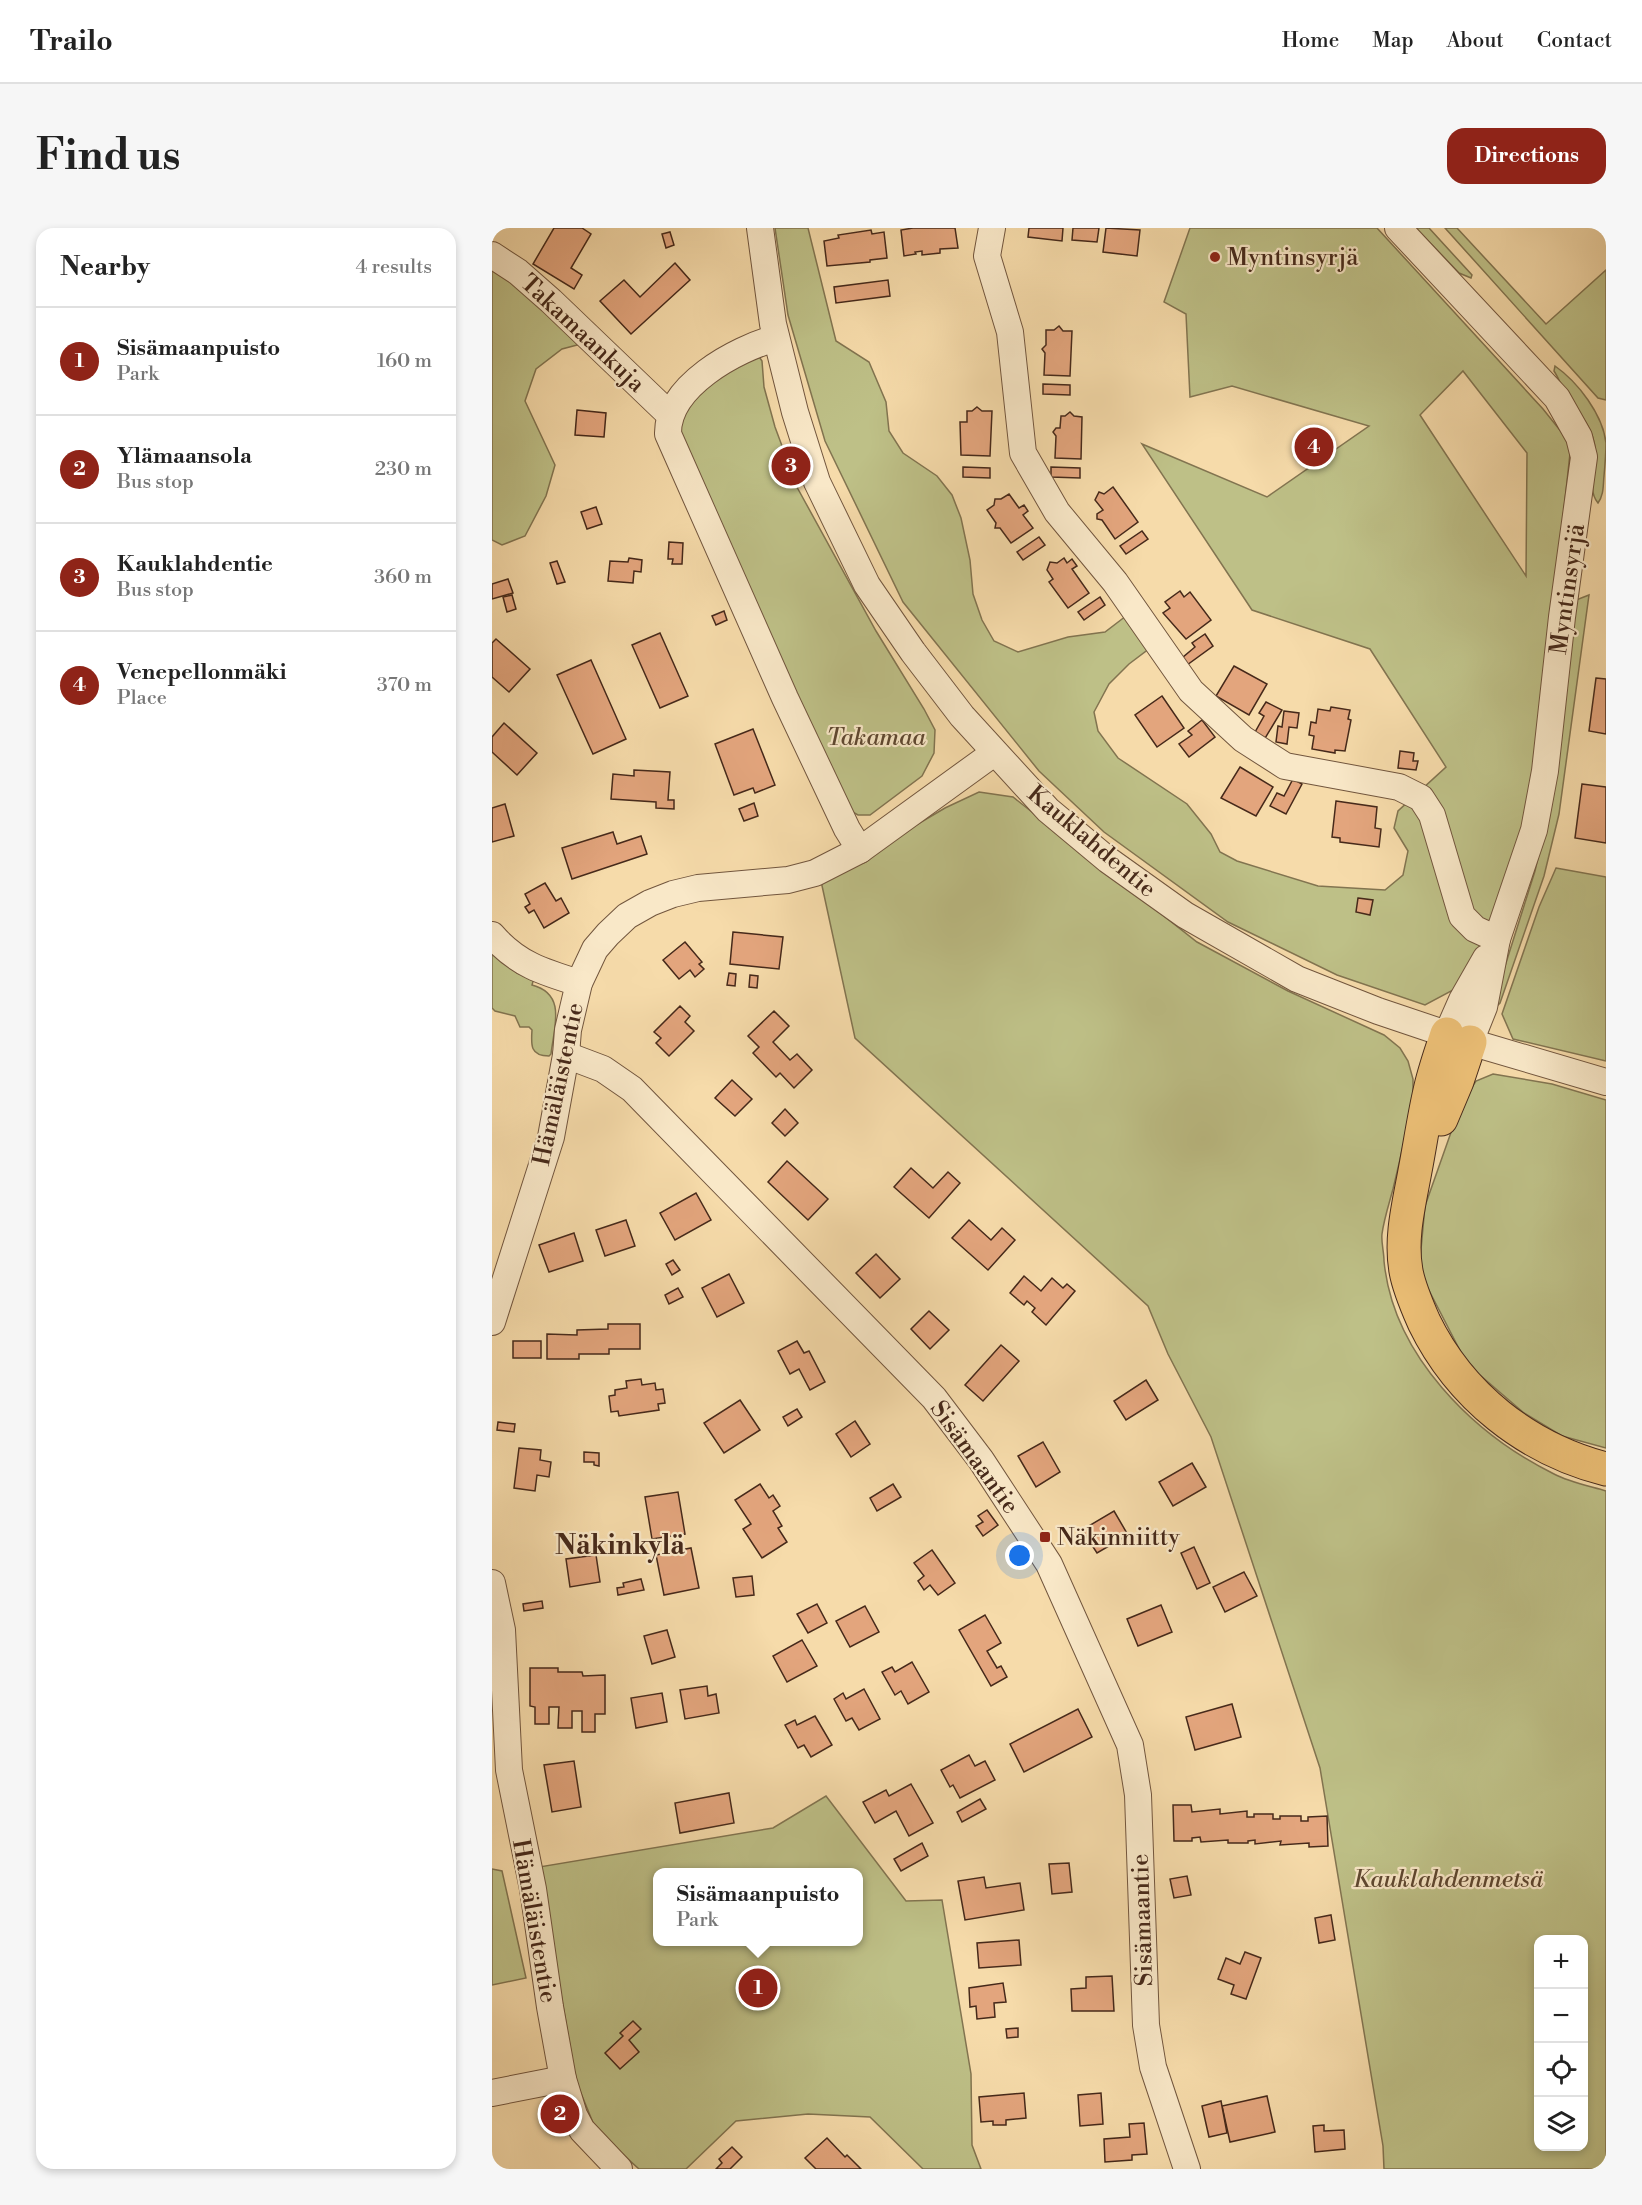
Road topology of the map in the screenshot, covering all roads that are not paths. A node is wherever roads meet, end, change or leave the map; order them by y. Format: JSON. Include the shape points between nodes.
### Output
{"nodes":[{"id":1,"x":760,"y":228,"type":"edge"},
{"id":2,"x":992,"y":228,"type":"edge"},
{"id":3,"x":1398,"y":228,"type":"edge"},
{"id":4,"x":492,"y":255,"type":"edge"},
{"id":5,"x":776,"y":338,"type":"junction"},
{"id":6,"x":670,"y":415,"type":"junction"},
{"id":7,"x":994,"y":753,"type":"junction"},
{"id":8,"x":860,"y":850,"type":"junction"},
{"id":9,"x":492,"y":935,"type":"edge"},
{"id":10,"x":1497,"y":939,"type":"junction"},
{"id":11,"x":579,"y":983,"type":"junction"},
{"id":12,"x":1458,"y":1038,"type":"junction"},
{"id":13,"x":566,"y":1055,"type":"junction"},
{"id":14,"x":1606,"y":1082,"type":"edge"},
{"id":15,"x":492,"y":1322,"type":"edge"},
{"id":16,"x":1606,"y":1469,"type":"edge"},
{"id":17,"x":492,"y":1583,"type":"edge"},
{"id":18,"x":563,"y":2079,"type":"junction"},
{"id":19,"x":492,"y":2093,"type":"edge"},
{"id":20,"x":619,"y":2169,"type":"edge"},
{"id":21,"x":1187,"y":2169,"type":"edge"}],
"edges":[{"from":1,"to":5,"type":"street","name":"Kauklahdentie"},
{"from":2,"to":10,"type":"street","via":[[987,256],[1010,332],[1023,453],[1057,512],[1115,582],[1191,691],[1243,739],[1285,766],[1399,787],[1421,798],[1432,815],[1462,916],[1475,929]]},
{"from":3,"to":10,"type":"street","name":"Myntinsyrjä","via":[[1557,398],[1579,437],[1584,457],[1545,771],[1534,830]]},
{"from":4,"to":6,"type":"street","name":"Takamaankuja","via":[[518,272]]},
{"from":5,"to":6,"type":"street","via":[[755,344],[706,373],[680,397]]},
{"from":5,"to":7,"type":"street","name":"Kauklahdentie","via":[[817,482],[867,585],[913,652]]},
{"from":6,"to":8,"type":"street","via":[[668,434],[785,698]]},
{"from":7,"to":8,"type":"street","name":"Hämäläistentie"},
{"from":7,"to":12,"type":"street","name":"Kauklahdentie","via":[[1048,810],[1108,860],[1185,915],[1297,979]]},
{"from":8,"to":11,"type":"street","name":"Hämäläistentie","via":[[815,873],[788,880],[698,888],[650,903],[627,916],[608,934],[595,949]]},
{"from":9,"to":11,"type":"street","via":[[526,964]]},
{"from":10,"to":12,"type":"street","name":"Myntinsyrjä","via":[[1484,1007]]},
{"from":11,"to":13,"type":"street","name":"Hämäläistentie"},
{"from":12,"to":14,"type":"street","name":"Kauklahdentie"},
{"from":12,"to":16,"type":"highway","via":[[1457,1081],[1411,1193],[1406,1222],[1406,1271],[1421,1316],[1447,1363],[1485,1405],[1544,1446]]},
{"from":13,"to":15,"type":"street","name":"Hämäläistentie","via":[[551,1137]]},
{"from":13,"to":21,"type":"street","name":"Sisämaantie","via":[[603,1069],[632,1089],[934,1398],[981,1460],[1049,1564],[1130,1745],[1138,1795],[1146,2025],[1153,2067]]},
{"from":17,"to":18,"type":"street","name":"Hämäläistentie","via":[[502,1630],[508,1770],[533,1889]]},
{"from":18,"to":19,"type":"street"},
{"from":18,"to":20,"type":"street","name":"Hämäläistentie","via":[[582,2130]]}]}
